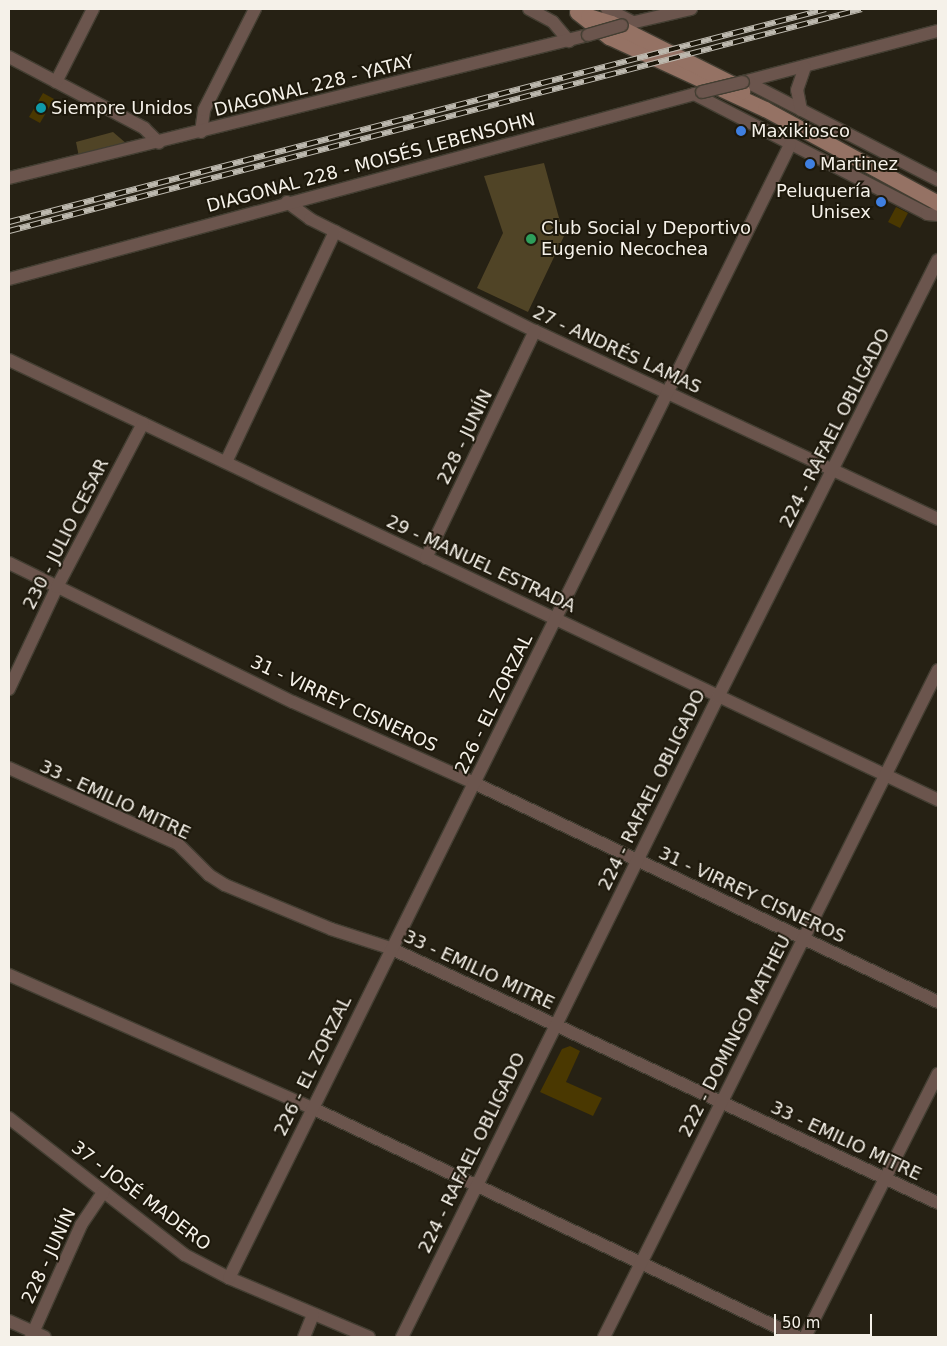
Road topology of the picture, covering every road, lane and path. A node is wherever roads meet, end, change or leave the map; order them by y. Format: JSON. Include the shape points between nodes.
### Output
{"nodes":[{"id":1,"x":93,"y":9,"type":"edge"},
{"id":2,"x":255,"y":9,"type":"edge"},
{"id":3,"x":528,"y":9,"type":"edge"},
{"id":4,"x":607,"y":9,"type":"edge"},
{"id":5,"x":691,"y":9,"type":"edge"},
{"id":6,"x":573,"y":11,"type":"edge"},
{"id":7,"x":628,"y":24,"type":"junction"},
{"id":8,"x":938,"y":31,"type":"edge"},
{"id":9,"x":569,"y":41,"type":"junction"},
{"id":10,"x":9,"y":57,"type":"edge"},
{"id":11,"x":805,"y":67,"type":"junction"},
{"id":12,"x":56,"y":82,"type":"junction"},
{"id":13,"x":745,"y":82,"type":"junction"},
{"id":14,"x":698,"y":93,"type":"junction"},
{"id":15,"x":801,"y":110,"type":"junction"},
{"id":16,"x":201,"y":132,"type":"junction"},
{"id":17,"x":159,"y":143,"type":"junction"},
{"id":18,"x":790,"y":145,"type":"junction"},
{"id":19,"x":9,"y":178,"type":"edge"},
{"id":20,"x":938,"y":180,"type":"edge"},
{"id":21,"x":931,"y":195,"type":"edge"},
{"id":22,"x":287,"y":202,"type":"junction"},
{"id":23,"x":938,"y":203,"type":"edge"},
{"id":24,"x":938,"y":215,"type":"edge"},
{"id":25,"x":335,"y":231,"type":"junction"},
{"id":26,"x":938,"y":260,"type":"edge"},
{"id":27,"x":9,"y":279,"type":"edge"},
{"id":28,"x":535,"y":331,"type":"junction"},
{"id":29,"x":9,"y":360,"type":"edge"},
{"id":30,"x":667,"y":394,"type":"junction"},
{"id":31,"x":143,"y":423,"type":"junction"},
{"id":32,"x":226,"y":462,"type":"junction"},
{"id":33,"x":834,"y":470,"type":"junction"},
{"id":34,"x":938,"y":519,"type":"edge"},
{"id":35,"x":426,"y":558,"type":"junction"},
{"id":36,"x":9,"y":563,"type":"edge"},
{"id":37,"x":57,"y":587,"type":"junction"},
{"id":38,"x":555,"y":618,"type":"junction"},
{"id":39,"x":938,"y":670,"type":"edge"},
{"id":40,"x":9,"y":689,"type":"edge"},
{"id":41,"x":718,"y":697,"type":"junction"},
{"id":42,"x":9,"y":768,"type":"edge"},
{"id":43,"x":886,"y":775,"type":"junction"},
{"id":44,"x":474,"y":783,"type":"junction"},
{"id":45,"x":938,"y":800,"type":"edge"},
{"id":46,"x":637,"y":861,"type":"junction"},
{"id":47,"x":804,"y":938,"type":"junction"},
{"id":48,"x":390,"y":948,"type":"junction"},
{"id":49,"x":9,"y":976,"type":"edge"},
{"id":50,"x":938,"y":1002,"type":"edge"},
{"id":51,"x":556,"y":1025,"type":"junction"},
{"id":52,"x":938,"y":1074,"type":"edge"},
{"id":53,"x":721,"y":1104,"type":"junction"},
{"id":54,"x":312,"y":1108,"type":"junction"},
{"id":55,"x":9,"y":1118,"type":"edge"},
{"id":56,"x":887,"y":1178,"type":"junction"},
{"id":57,"x":474,"y":1186,"type":"junction"},
{"id":58,"x":103,"y":1192,"type":"junction"},
{"id":59,"x":938,"y":1203,"type":"edge"},
{"id":60,"x":641,"y":1265,"type":"junction"},
{"id":61,"x":228,"y":1278,"type":"junction"},
{"id":62,"x":313,"y":1315,"type":"junction"},
{"id":63,"x":9,"y":1321,"type":"edge"},
{"id":64,"x":36,"y":1336,"type":"edge"},
{"id":65,"x":304,"y":1337,"type":"edge"},
{"id":66,"x":369,"y":1337,"type":"edge"},
{"id":67,"x":402,"y":1337,"type":"edge"},
{"id":68,"x":604,"y":1337,"type":"edge"},
{"id":69,"x":798,"y":1337,"type":"edge"},
{"id":70,"x":805,"y":1337,"type":"edge"}],
"edges":[{"from":1,"to":12,"type":"street"},
{"from":2,"to":16,"type":"street","via":[[204,110]]},
{"from":3,"to":9,"type":"street","via":[[553,22]]},
{"from":4,"to":7,"type":"street"},
{"from":5,"to":7,"type":"street","name":"DIAGONAL 228 - YATAY"},
{"from":6,"to":21,"type":"main road","via":[[609,37],[765,109]]},
{"from":7,"to":9,"type":"street","name":"DIAGONAL 228 - YATAY","bridge":true},
{"from":8,"to":11,"type":"street","name":"DIAGONAL 228 - MOISÉS LEBENSOHN"},
{"from":9,"to":16,"type":"street","name":"DIAGONAL 228 - YATAY"},
{"from":10,"to":12,"type":"street"},
{"from":11,"to":13,"type":"street","name":"DIAGONAL 228 - MOISÉS LEBENSOHN"},
{"from":11,"to":15,"type":"street","via":[[798,90]]},
{"from":12,"to":17,"type":"street","via":[[144,128]]},
{"from":13,"to":14,"type":"street","name":"DIAGONAL 228 - MOISÉS LEBENSOHN","bridge":true},
{"from":13,"to":15,"type":"street"},
{"from":14,"to":18,"type":"street"},
{"from":14,"to":22,"type":"street","name":"DIAGONAL 228 - MOISÉS LEBENSOHN","via":[[533,140]]},
{"from":15,"to":20,"type":"street"},
{"from":16,"to":17,"type":"street","name":"DIAGONAL 228 - YATAY"},
{"from":17,"to":19,"type":"street","name":"DIAGONAL 228 - YATAY"},
{"from":18,"to":24,"type":"street","via":[[927,214]]},
{"from":18,"to":30,"type":"street","name":"226 - EL ZORZAL"},
{"from":21,"to":23,"type":"main road"},
{"from":22,"to":25,"type":"street","name":"27 - ANDRÉS LAMAS","via":[[310,219]]},
{"from":22,"to":27,"type":"street","name":"DIAGONAL 228 - MOISÉS LEBENSOHN"},
{"from":25,"to":28,"type":"street","name":"27 - ANDRÉS LAMAS"},
{"from":25,"to":32,"type":"street"},
{"from":26,"to":33,"type":"street","name":"224 - RAFAEL OBLIGADO"},
{"from":28,"to":30,"type":"street","name":"27 - ANDRÉS LAMAS"},
{"from":28,"to":35,"type":"street","name":"228 - JUNÍN"},
{"from":29,"to":31,"type":"street","name":"29 - MANUEL ESTRADA"},
{"from":30,"to":33,"type":"street","name":"27 - ANDRÉS LAMAS"},
{"from":30,"to":38,"type":"street","name":"226 - EL ZORZAL"},
{"from":31,"to":32,"type":"street","name":"29 - MANUEL ESTRADA"},
{"from":31,"to":37,"type":"street","name":"230 - JULIO CESAR"},
{"from":32,"to":35,"type":"street","name":"29 - MANUEL ESTRADA","via":[[324,512]]},
{"from":33,"to":34,"type":"street","name":"27 - ANDRÉS LAMAS"},
{"from":33,"to":41,"type":"street","name":"224 - RAFAEL OBLIGADO"},
{"from":35,"to":38,"type":"street","name":"29 - MANUEL ESTRADA"},
{"from":36,"to":37,"type":"street","name":"31 - VIRREY CISNEROS"},
{"from":37,"to":40,"type":"street","name":"230 - JULIO CESAR"},
{"from":37,"to":44,"type":"street","name":"31 - VIRREY CISNEROS","via":[[293,702]]},
{"from":38,"to":41,"type":"street","name":"29 - MANUEL ESTRADA"},
{"from":38,"to":44,"type":"street","name":"226 - EL ZORZAL"},
{"from":39,"to":43,"type":"street","name":"222 - DOMINGO MATHEU"},
{"from":41,"to":43,"type":"street","name":"29 - MANUEL ESTRADA"},
{"from":41,"to":46,"type":"street","name":"224 - RAFAEL OBLIGADO"},
{"from":42,"to":48,"type":"street","name":"33 - EMILIO MITRE","via":[[178,844],[209,875],[225,885],[330,929]]},
{"from":43,"to":45,"type":"street","name":"29 - MANUEL ESTRADA"},
{"from":43,"to":47,"type":"street","name":"222 - DOMINGO MATHEU"},
{"from":44,"to":46,"type":"street","name":"31 - VIRREY CISNEROS"},
{"from":44,"to":48,"type":"street","name":"226 - EL ZORZAL"},
{"from":46,"to":47,"type":"street","name":"31 - VIRREY CISNEROS"},
{"from":46,"to":51,"type":"street","name":"224 - RAFAEL OBLIGADO"},
{"from":47,"to":50,"type":"street","name":"31 - VIRREY CISNEROS"},
{"from":47,"to":53,"type":"street","name":"222 - DOMINGO MATHEU"},
{"from":48,"to":51,"type":"street","name":"33 - EMILIO MITRE"},
{"from":48,"to":54,"type":"street","name":"226 - EL ZORZAL"},
{"from":49,"to":54,"type":"street"},
{"from":51,"to":53,"type":"street","name":"33 - EMILIO MITRE"},
{"from":51,"to":57,"type":"street","name":"224 - RAFAEL OBLIGADO"},
{"from":52,"to":56,"type":"street"},
{"from":53,"to":56,"type":"street","name":"33 - EMILIO MITRE"},
{"from":53,"to":60,"type":"street","name":"222 - DOMINGO MATHEU"},
{"from":54,"to":57,"type":"street"},
{"from":54,"to":61,"type":"street","name":"226 - EL ZORZAL"},
{"from":55,"to":58,"type":"street","name":"37 - JOSÉ MADERO"},
{"from":56,"to":59,"type":"street","name":"33 - EMILIO MITRE"},
{"from":56,"to":70,"type":"street"},
{"from":57,"to":60,"type":"street"},
{"from":57,"to":67,"type":"street","name":"224 - RAFAEL OBLIGADO"},
{"from":58,"to":61,"type":"street","name":"37 - JOSÉ MADERO","via":[[185,1255]]},
{"from":58,"to":64,"type":"street","name":"228 - JUNÍN","via":[[81,1225]]},
{"from":60,"to":68,"type":"street","name":"222 - DOMINGO MATHEU"},
{"from":60,"to":69,"type":"street"},
{"from":61,"to":62,"type":"street","name":"37 - JOSÉ MADERO"},
{"from":62,"to":65,"type":"street"},
{"from":62,"to":66,"type":"street","name":"37 - JOSÉ MADERO"},
{"from":63,"to":64,"type":"street"}]}
